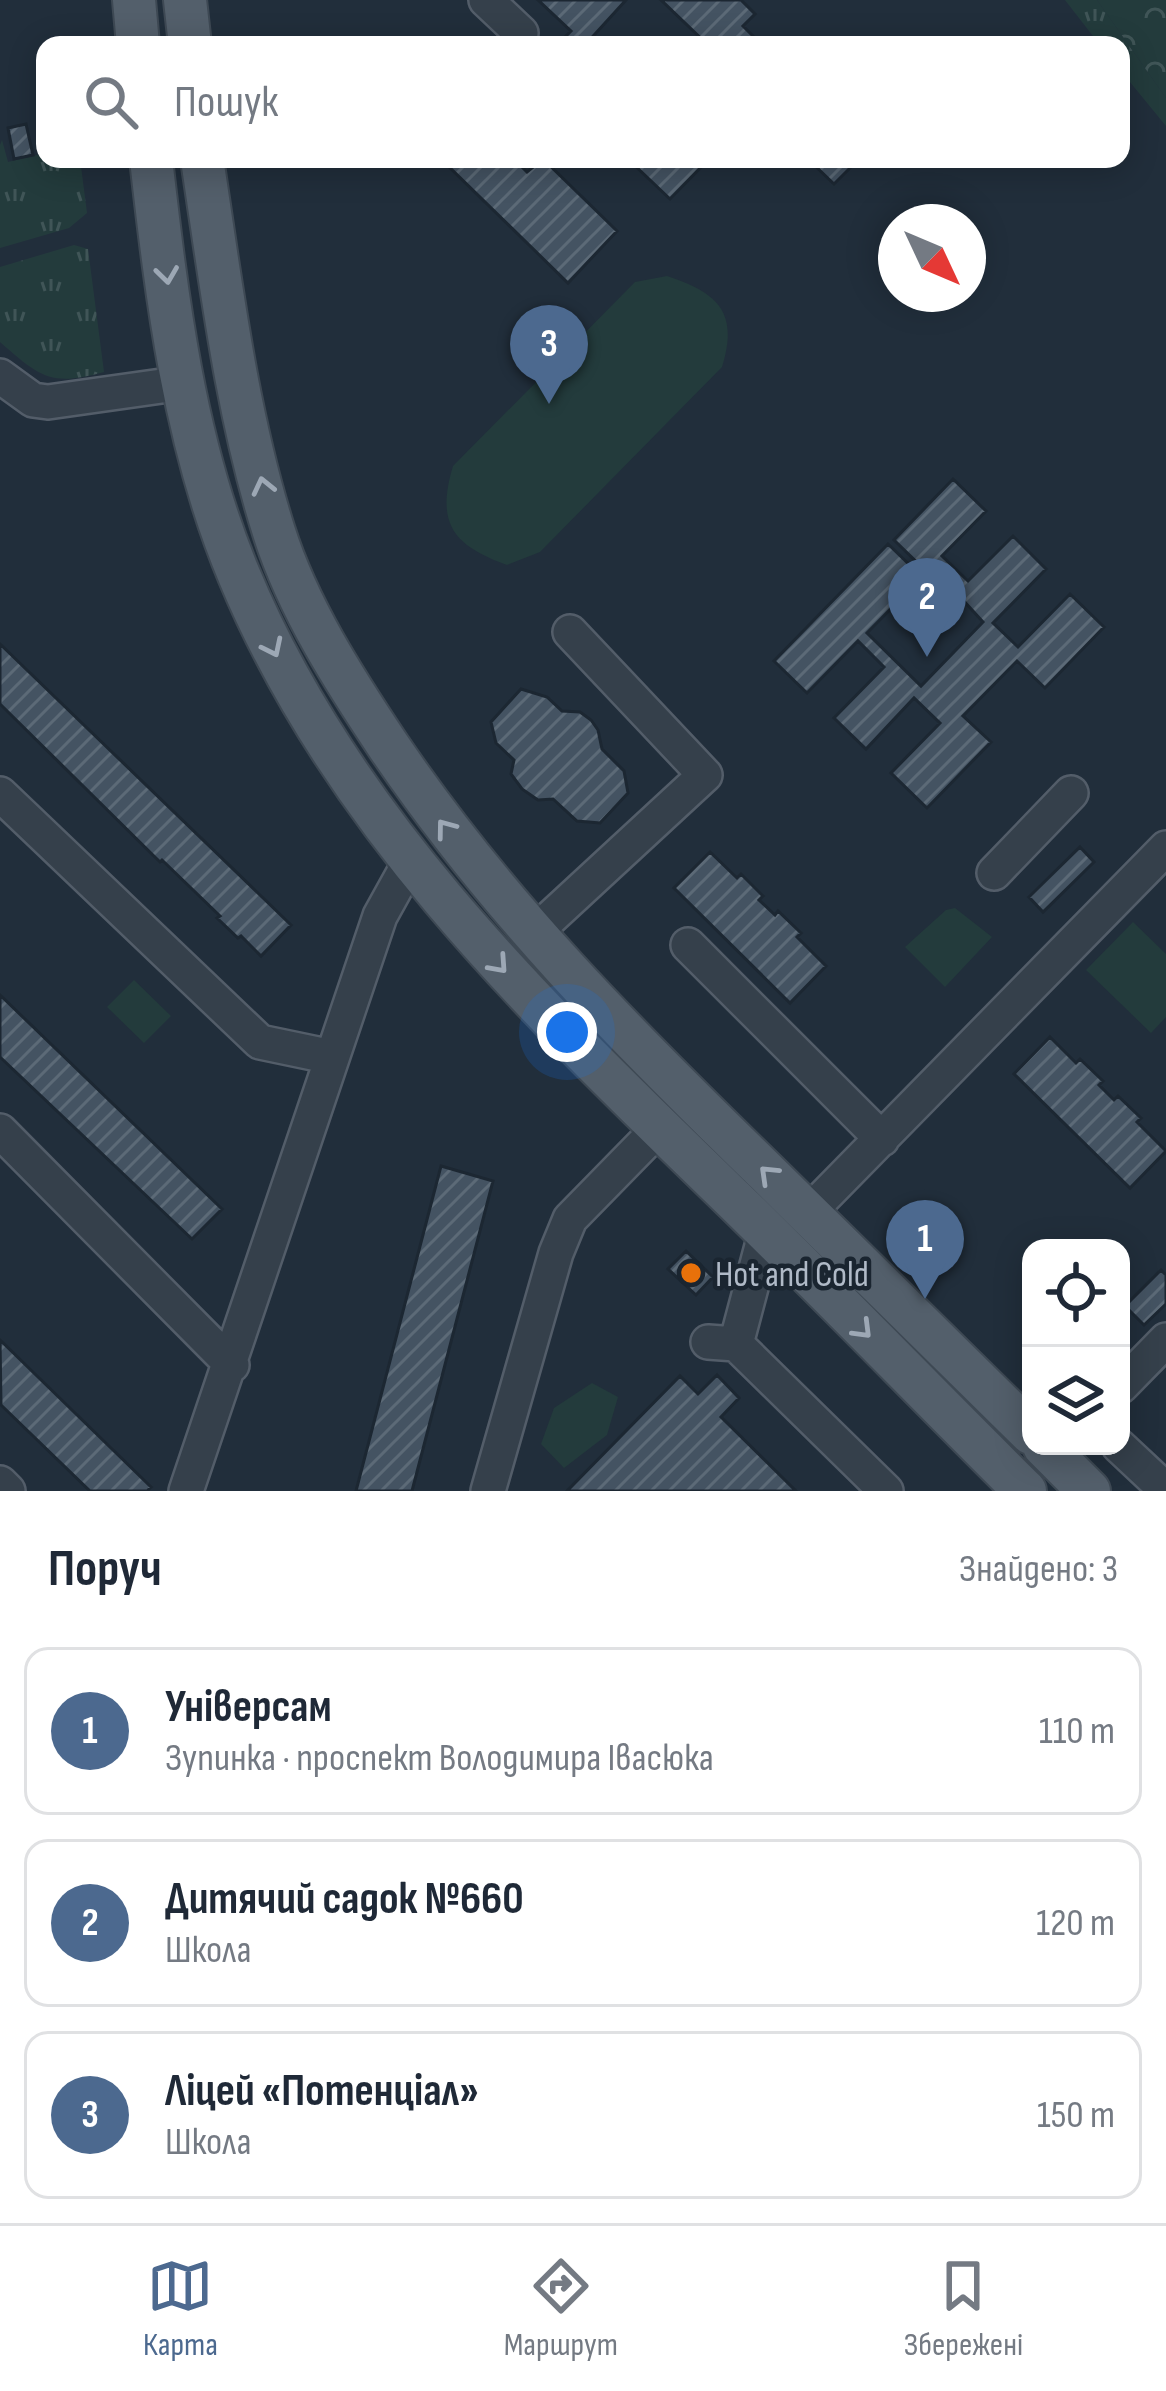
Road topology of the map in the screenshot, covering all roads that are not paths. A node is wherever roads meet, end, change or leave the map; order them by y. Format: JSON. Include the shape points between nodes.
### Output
{"nodes":[{"id":1,"x":134,"y":0,"type":"edge"},
{"id":2,"x":185,"y":0,"type":"edge"},
{"id":3,"x":486,"y":0,"type":"edge"},
{"id":4,"x":521,"y":33,"type":"dead end"},
{"id":5,"x":137,"y":36,"type":"edge"},
{"id":6,"x":189,"y":36,"type":"edge"},
{"id":7,"x":152,"y":168,"type":"edge"},
{"id":8,"x":203,"y":168,"type":"edge"},
{"id":9,"x":0,"y":376,"type":"edge"},
{"id":10,"x":183,"y":383,"type":"junction"},
{"id":11,"x":571,"y":632,"type":"dead end"},
{"id":12,"x":1071,"y":793,"type":"dead end"},
{"id":13,"x":0,"y":794,"type":"edge"},
{"id":14,"x":411,"y":860,"type":"junction"},
{"id":15,"x":1159,"y":869,"type":"edge"},
{"id":16,"x":994,"y":873,"type":"dead end"},
{"id":17,"x":532,"y":934,"type":"junction"},
{"id":18,"x":688,"y":945,"type":"dead end"},
{"id":19,"x":332,"y":1057,"type":"junction"},
{"id":20,"x":659,"y":1127,"type":"junction"},
{"id":21,"x":0,"y":1131,"type":"edge"},
{"id":22,"x":882,"y":1139,"type":"junction"},
{"id":23,"x":808,"y":1214,"type":"junction"},
{"id":24,"x":766,"y":1231,"type":"junction"},
{"id":25,"x":1166,"y":1340,"type":"edge"},
{"id":26,"x":232,"y":1365,"type":"junction"},
{"id":27,"x":1130,"y":1377,"type":"edge"},
{"id":28,"x":1022,"y":1420,"type":"edge"},
{"id":29,"x":1042,"y":1455,"type":"edge"},
{"id":30,"x":1057,"y":1455,"type":"edge"},
{"id":31,"x":1129,"y":1455,"type":"edge"},
{"id":32,"x":0,"y":1483,"type":"edge"},
{"id":33,"x":1023,"y":1490,"type":"edge"},
{"id":34,"x":1166,"y":1490,"type":"edge"},
{"id":35,"x":8,"y":1491,"type":"edge"},
{"id":36,"x":187,"y":1491,"type":"edge"},
{"id":37,"x":488,"y":1491,"type":"edge"},
{"id":38,"x":886,"y":1491,"type":"edge"},
{"id":39,"x":1089,"y":1491,"type":"edge"}],
"edges":[{"from":1,"to":5,"type":"main road"},
{"from":2,"to":6,"type":"main road"},
{"from":3,"to":4,"type":"lane"},
{"from":7,"to":10,"type":"main road","one_way":true},
{"from":17,"to":8,"type":"main road","one_way":true,"via":[[446,830],[356,698],[274,534]]},
{"from":9,"to":10,"type":"lane","via":[[32,400],[48,401]]},
{"from":10,"to":14,"type":"main road","one_way":true,"via":[[206,484],[280,663]]},
{"from":11,"to":17,"type":"lane","via":[[706,775]]},
{"from":12,"to":16,"type":"lane"},
{"from":13,"to":19,"type":"lane","via":[[260,1042]]},
{"from":14,"to":19,"type":"lane","via":[[380,916]]},
{"from":14,"to":20,"type":"main road","one_way":true,"via":[[499,966]]},
{"from":15,"to":22,"type":"lane"},
{"from":23,"to":17,"type":"main road","one_way":true},
{"from":18,"to":22,"type":"lane"},
{"from":19,"to":26,"type":"lane"},
{"from":20,"to":24,"type":"main road"},
{"from":20,"to":37,"type":"lane","via":[[570,1219]]},
{"from":21,"to":26,"type":"lane"},
{"from":22,"to":23,"type":"lane"},
{"from":23,"to":28,"type":"main road"},
{"from":24,"to":33,"type":"main road","one_way":true},
{"from":24,"to":38,"type":"lane","via":[[722,1343]]},
{"from":25,"to":27,"type":"lane"},
{"from":26,"to":36,"type":"lane"},
{"from":29,"to":33,"type":"lane"},
{"from":30,"to":39,"type":"main road"},
{"from":31,"to":34,"type":"lane"},
{"from":32,"to":35,"type":"lane"}]}
